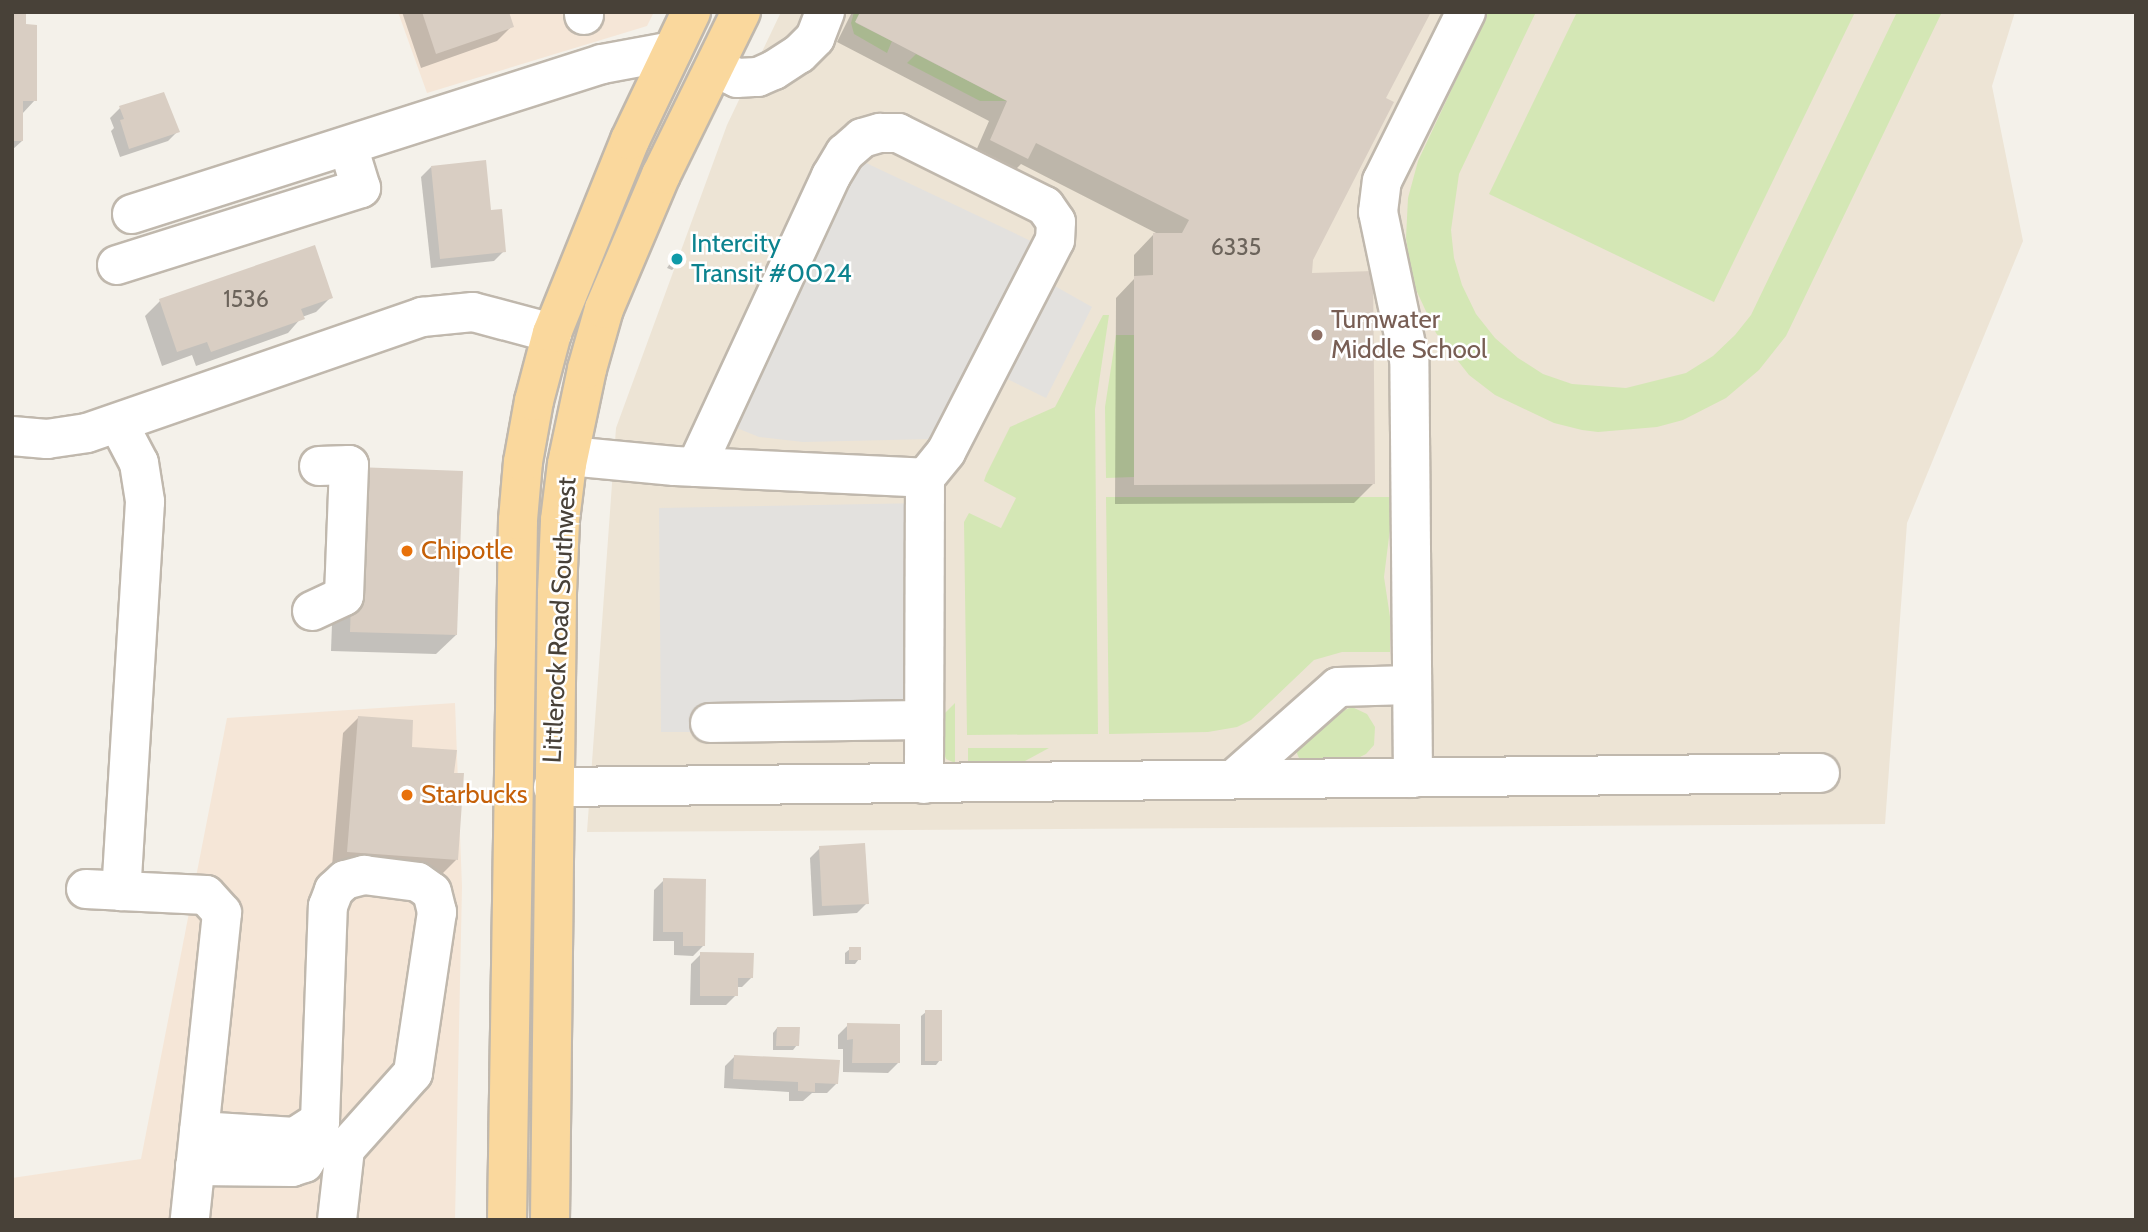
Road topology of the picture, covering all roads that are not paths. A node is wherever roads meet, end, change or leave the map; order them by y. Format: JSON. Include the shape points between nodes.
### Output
{"nodes":[{"id":1,"x":691,"y":12,"type":"edge"},
{"id":2,"x":741,"y":12,"type":"edge"},
{"id":3,"x":825,"y":12,"type":"edge"},
{"id":4,"x":1466,"y":12,"type":"edge"},
{"id":5,"x":672,"y":51,"type":"junction"},
{"id":6,"x":715,"y":68,"type":"junction"},
{"id":7,"x":348,"y":146,"type":"junction"},
{"id":8,"x":132,"y":214,"type":"dead end"},
{"id":9,"x":117,"y":264,"type":"dead end"},
{"id":10,"x":552,"y":333,"type":"junction"},
{"id":11,"x":118,"y":423,"type":"junction"},
{"id":12,"x":12,"y":436,"type":"edge"},
{"id":13,"x":569,"y":456,"type":"junction"},
{"id":14,"x":319,"y":466,"type":"dead end"},
{"id":15,"x":696,"y":467,"type":"junction"},
{"id":16,"x":925,"y":478,"type":"junction"},
{"id":17,"x":312,"y":611,"type":"dead end"},
{"id":18,"x":1410,"y":685,"type":"junction"},
{"id":19,"x":922,"y":720,"type":"junction"},
{"id":20,"x":710,"y":723,"type":"dead end"},
{"id":21,"x":1820,"y":773,"type":"dead end"},
{"id":22,"x":1413,"y":778,"type":"junction"},
{"id":23,"x":1234,"y":779,"type":"junction"},
{"id":24,"x":924,"y":784,"type":"junction"},
{"id":25,"x":553,"y":787,"type":"junction"},
{"id":26,"x":197,"y":1148,"type":"junction"},
{"id":27,"x":190,"y":1220,"type":"edge"},
{"id":28,"x":337,"y":1220,"type":"edge"},
{"id":29,"x":507,"y":1220,"type":"edge"},
{"id":30,"x":550,"y":1220,"type":"edge"}],
"edges":[{"from":1,"to":5,"type":"main road","name":"Littlerock Road Southwest"},
{"from":2,"to":6,"type":"main road","name":"Littlerock Road Southwest"},
{"from":3,"to":6,"type":"street","via":[[815,38],[774,70],[737,78]]},
{"from":4,"to":18,"type":"street","via":[[1382,181],[1378,212],[1409,359]]},
{"from":5,"to":7,"type":"street","via":[[602,64]]},
{"from":5,"to":10,"type":"main road","name":"Littlerock Road Southwest","via":[[630,140]]},
{"from":6,"to":13,"type":"main road","name":"Littlerock Road Southwest","via":[[661,175],[604,309]]},
{"from":7,"to":8,"type":"street"},
{"from":7,"to":9,"type":"street","via":[[361,188]]},
{"from":10,"to":11,"type":"street","via":[[473,313],[422,317]]},
{"from":10,"to":29,"type":"main road","name":"Littlerock Road Southwest","via":[[523,461],[518,520]]},
{"from":11,"to":12,"type":"street","via":[[47,439]]},
{"from":11,"to":26,"type":"street","via":[[139,463],[145,502],[104,890],[206,895],[222,914]]},
{"from":13,"to":15,"type":"street"},
{"from":13,"to":25,"type":"main road","name":"Littlerock Road Southwest","via":[[560,520]]},
{"from":14,"to":17,"type":"street","via":[[349,465],[344,596]]},
{"from":15,"to":16,"type":"street"},
{"from":15,"to":16,"type":"street","via":[[845,153],[862,138],[898,133],[1045,206],[1056,222],[1055,240],[946,452]]},
{"from":16,"to":19,"type":"street"},
{"from":18,"to":22,"type":"street"},
{"from":18,"to":23,"type":"street","via":[[1338,687]]},
{"from":19,"to":20,"type":"street"},
{"from":19,"to":24,"type":"street"},
{"from":21,"to":22,"type":"street"},
{"from":22,"to":23,"type":"street"},
{"from":23,"to":24,"type":"street"},
{"from":24,"to":25,"type":"street"},
{"from":25,"to":30,"type":"main road","name":"Littlerock Road Southwest"},
{"from":26,"to":27,"type":"street"},
{"from":26,"to":28,"type":"street","via":[[295,1138],[320,1121],[328,906],[334,890],[345,880],[364,875],[418,882],[432,892],[437,912],[413,1073],[345,1149]]}]}
